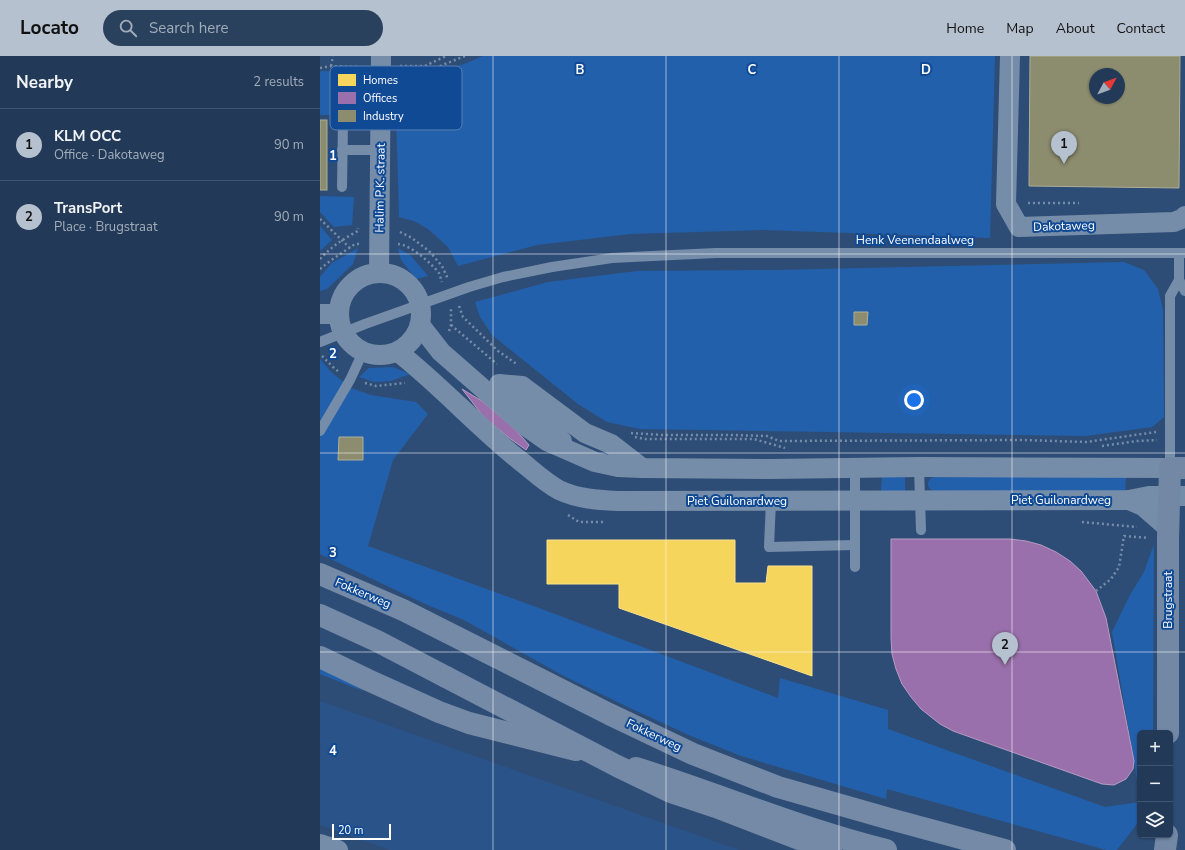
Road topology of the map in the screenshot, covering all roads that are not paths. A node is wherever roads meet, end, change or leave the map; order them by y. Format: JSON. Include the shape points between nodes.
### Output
{"nodes":[{"id":1,"x":381,"y":56,"type":"edge"},
{"id":2,"x":1010,"y":56,"type":"edge"},
{"id":3,"x":381,"y":66,"type":"edge"},
{"id":4,"x":343,"y":130,"type":"edge"},
{"id":5,"x":380,"y":130,"type":"edge"},
{"id":6,"x":342,"y":150,"type":"junction"},
{"id":7,"x":380,"y":150,"type":"junction"},
{"id":8,"x":342,"y":187,"type":"dead end"},
{"id":9,"x":1185,"y":216,"type":"edge"},
{"id":10,"x":1182,"y":253,"type":"edge"},
{"id":11,"x":379,"y":272,"type":"junction"},
{"id":12,"x":1179,"y":280,"type":"junction"},
{"id":13,"x":1185,"y":291,"type":"edge"},
{"id":14,"x":329,"y":314,"type":"edge"},
{"id":15,"x":420,"y":325,"type":"junction"},
{"id":16,"x":320,"y":342,"type":"edge"},
{"id":17,"x":363,"y":352,"type":"junction"},
{"id":18,"x":398,"y":352,"type":"junction"},
{"id":19,"x":500,"y":375,"type":"junction"},
{"id":20,"x":475,"y":381,"type":"junction"},
{"id":21,"x":320,"y":431,"type":"edge"},
{"id":22,"x":569,"y":450,"type":"junction"},
{"id":23,"x":642,"y":468,"type":"junction"},
{"id":24,"x":855,"y":468,"type":"junction"},
{"id":25,"x":918,"y":468,"type":"junction"},
{"id":26,"x":1178,"y":468,"type":"edge"},
{"id":27,"x":1177,"y":497,"type":"edge"},
{"id":28,"x":920,"y":500,"type":"junction"},
{"id":29,"x":1128,"y":500,"type":"junction"},
{"id":30,"x":771,"y":501,"type":"junction"},
{"id":31,"x":855,"y":501,"type":"junction"},
{"id":32,"x":920,"y":530,"type":"dead end"},
{"id":33,"x":1168,"y":533,"type":"junction"},
{"id":34,"x":855,"y":545,"type":"junction"},
{"id":35,"x":855,"y":567,"type":"dead end"},
{"id":36,"x":320,"y":574,"type":"edge"},
{"id":37,"x":320,"y":615,"type":"edge"},
{"id":38,"x":320,"y":657,"type":"edge"},
{"id":39,"x":1168,"y":730,"type":"edge"},
{"id":40,"x":1167,"y":838,"type":"edge"},
{"id":41,"x":320,"y":844,"type":"edge"},
{"id":42,"x":338,"y":850,"type":"edge"},
{"id":43,"x":831,"y":850,"type":"edge"},
{"id":44,"x":886,"y":850,"type":"edge"},
{"id":45,"x":1005,"y":850,"type":"edge"},
{"id":46,"x":1165,"y":850,"type":"edge"}],
"edges":[{"from":1,"to":3,"type":"street","name":"Halim P.K. straat"},
{"from":2,"to":9,"type":"street","name":"Dakotaweg","via":[[1006,204],[1019,227],[1174,222]]},
{"from":4,"to":6,"type":"lane"},
{"from":5,"to":7,"type":"street","name":"Halim P.K. straat"},
{"from":6,"to":7,"type":"lane"},
{"from":6,"to":8,"type":"lane"},
{"from":7,"to":11,"type":"street","name":"Halim P.K. straat"},
{"from":10,"to":12,"type":"lane"},
{"from":10,"to":16,"type":"lane","name":"Henk Veenendaalweg","bridge":true,"via":[[716,253],[612,258],[503,277]]},
{"from":11,"to":14,"type":"street","via":[[363,276],[350,285]]},
{"from":11,"to":15,"type":"street","via":[[394,275],[408,283],[417,295],[422,310]]},
{"from":12,"to":13,"type":"lane"},
{"from":12,"to":26,"type":"lane","via":[[1170,296],[1171,435]]},
{"from":14,"to":17,"type":"street","via":[[350,343]]},
{"from":15,"to":18,"type":"street","via":[[412,341]]},
{"from":15,"to":20,"type":"street","via":[[441,352]]},
{"from":17,"to":18,"type":"street","via":[[374,355]]},
{"from":17,"to":21,"type":"lane"},
{"from":18,"to":30,"type":"street","name":"Piet Guilonardweg","via":[[508,450],[558,489],[576,496],[618,502]]},
{"from":19,"to":20,"type":"street"},
{"from":19,"to":22,"type":"street"},
{"from":19,"to":23,"type":"street","via":[[522,386],[585,433],[611,444]]},
{"from":20,"to":22,"type":"street","via":[[527,427],[547,441]]},
{"from":22,"to":23,"type":"street","via":[[595,462],[618,467]]},
{"from":23,"to":24,"type":"street"},
{"from":24,"to":25,"type":"street"},
{"from":24,"to":31,"type":"lane"},
{"from":25,"to":26,"type":"street"},
{"from":25,"to":28,"type":"lane"},
{"from":26,"to":27,"type":"street","name":"Brugstraat"},
{"from":27,"to":29,"type":"street","name":"Piet Guilonardweg","via":[[1149,496]]},
{"from":27,"to":33,"type":"street","name":"Brugstraat"},
{"from":28,"to":29,"type":"street","name":"Piet Guilonardweg"},
{"from":28,"to":31,"type":"street","name":"Piet Guilonardweg"},
{"from":28,"to":32,"type":"lane"},
{"from":29,"to":33,"type":"street","name":"Piet Guilonardweg","via":[[1143,506]]},
{"from":30,"to":31,"type":"street","name":"Piet Guilonardweg"},
{"from":30,"to":34,"type":"lane","via":[[769,547]]},
{"from":31,"to":34,"type":"lane"},
{"from":33,"to":39,"type":"street","name":"Brugstraat"},
{"from":34,"to":35,"type":"lane"},
{"from":36,"to":45,"type":"main road","name":"Fokkerweg","via":[[403,610],[694,754],[785,789]]},
{"from":37,"to":43,"type":"main road","bridge":true,"via":[[377,641],[671,792]]},
{"from":38,"to":44,"type":"main road","via":[[405,697],[469,723],[586,752],[854,842]]},
{"from":40,"to":46,"type":"street"},
{"from":41,"to":42,"type":"street"}]}
